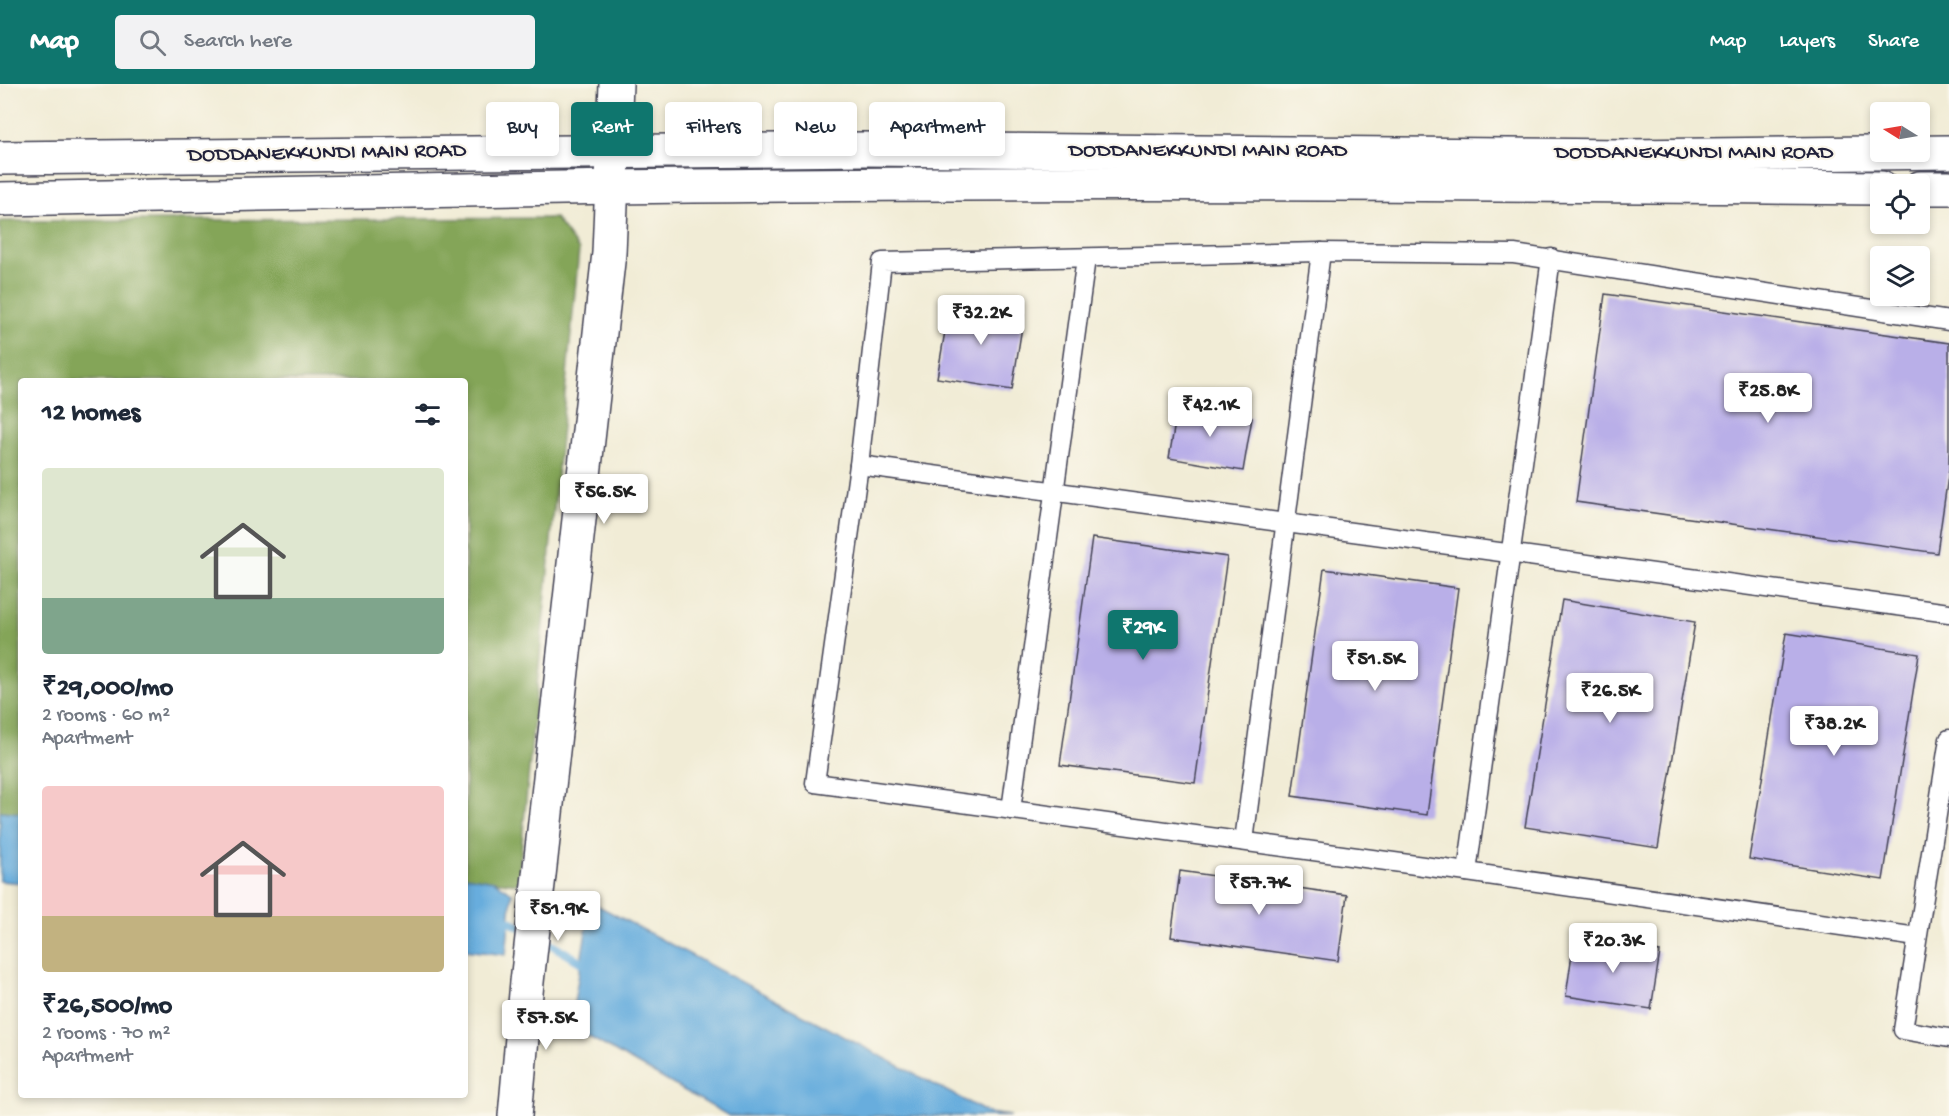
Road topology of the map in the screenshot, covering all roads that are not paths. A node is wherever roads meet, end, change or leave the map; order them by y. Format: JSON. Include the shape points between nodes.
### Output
{"nodes":[{"id":1,"x":616,"y":84,"type":"edge"},
{"id":2,"x":616,"y":102,"type":"edge"},
{"id":3,"x":653,"y":150,"type":"edge"},
{"id":4,"x":571,"y":151,"type":"edge"},
{"id":5,"x":1949,"y":152,"type":"edge"},
{"id":6,"x":615,"y":156,"type":"edge"},
{"id":7,"x":0,"y":158,"type":"edge"},
{"id":8,"x":612,"y":187,"type":"junction"},
{"id":9,"x":1870,"y":188,"type":"edge"},
{"id":10,"x":1930,"y":188,"type":"edge"},
{"id":11,"x":1949,"y":188,"type":"edge"},
{"id":12,"x":0,"y":199,"type":"edge"},
{"id":13,"x":1321,"y":252,"type":"junction"},
{"id":14,"x":1086,"y":258,"type":"junction"},
{"id":15,"x":1551,"y":258,"type":"junction"},
{"id":16,"x":1949,"y":321,"type":"edge"},
{"id":17,"x":859,"y":465,"type":"junction"},
{"id":18,"x":1054,"y":491,"type":"junction"},
{"id":19,"x":1286,"y":523,"type":"junction"},
{"id":20,"x":1511,"y":553,"type":"junction"},
{"id":21,"x":1949,"y":613,"type":"edge"},
{"id":22,"x":1949,"y":739,"type":"edge"},
{"id":23,"x":1011,"y":810,"type":"junction"},
{"id":24,"x":1244,"y":841,"type":"junction"},
{"id":25,"x":1467,"y":872,"type":"junction"},
{"id":26,"x":1917,"y":937,"type":"junction"},
{"id":27,"x":1949,"y":1038,"type":"edge"},
{"id":28,"x":515,"y":1116,"type":"edge"}],
"edges":[{"from":1,"to":2,"type":"street"},
{"from":3,"to":5,"type":"street","name":"DODDANEKKUNDI MAIN ROAD","via":[[1628,156]]},
{"from":4,"to":7,"type":"street","name":"DODDANEKKUNDI MAIN ROAD"},
{"from":6,"to":8,"type":"street"},
{"from":8,"to":9,"type":"street","name":"DODDANEKKUNDI MAIN ROAD","via":[[1303,183]]},
{"from":8,"to":12,"type":"street","name":"DODDANEKKUNDI MAIN ROAD"},
{"from":8,"to":28,"type":"street","via":[[609,253]]},
{"from":10,"to":11,"type":"street"},
{"from":13,"to":14,"type":"lane"},
{"from":13,"to":15,"type":"lane","via":[[1514,254]]},
{"from":13,"to":19,"type":"lane"},
{"from":14,"to":17,"type":"lane","via":[[882,262]]},
{"from":14,"to":18,"type":"lane"},
{"from":15,"to":16,"type":"lane"},
{"from":15,"to":20,"type":"lane"},
{"from":17,"to":18,"type":"lane"},
{"from":17,"to":23,"type":"lane","via":[[815,783]]},
{"from":18,"to":19,"type":"lane"},
{"from":18,"to":23,"type":"lane"},
{"from":19,"to":20,"type":"lane"},
{"from":19,"to":24,"type":"lane"},
{"from":20,"to":21,"type":"lane"},
{"from":20,"to":25,"type":"lane"},
{"from":22,"to":26,"type":"lane"},
{"from":23,"to":24,"type":"lane"},
{"from":24,"to":25,"type":"lane"},
{"from":25,"to":26,"type":"lane"},
{"from":26,"to":27,"type":"lane","via":[[1903,1030]]}]}
